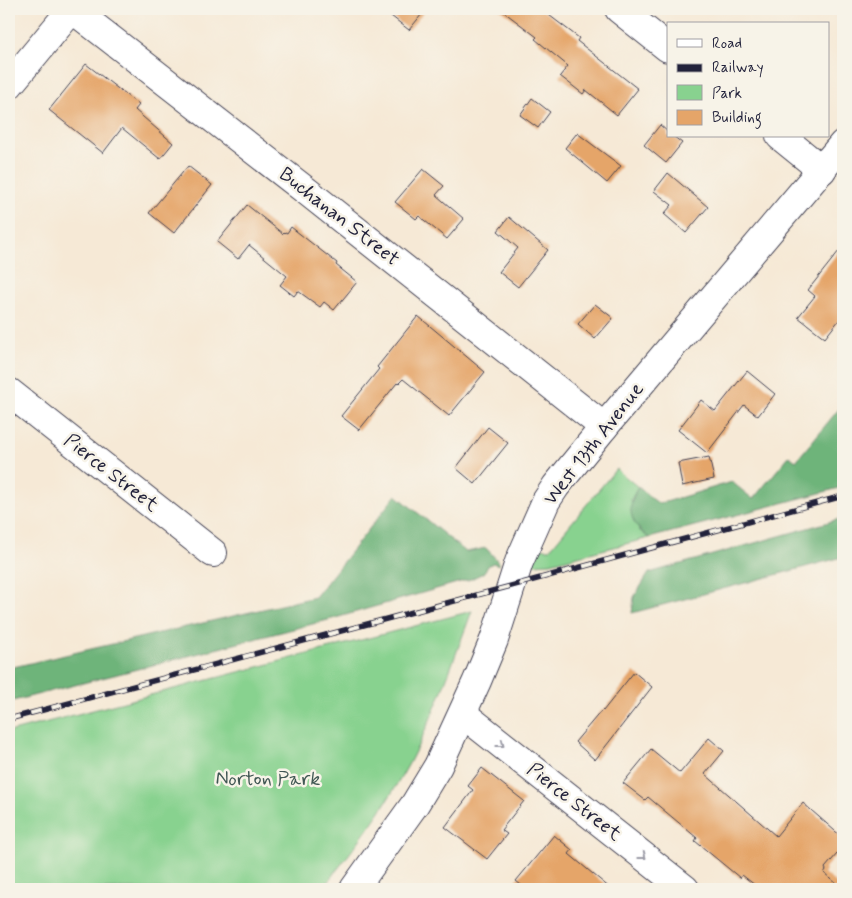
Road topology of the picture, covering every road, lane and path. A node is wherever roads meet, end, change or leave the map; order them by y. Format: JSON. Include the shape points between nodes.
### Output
{"nodes":[{"id":1,"x":72,"y":9,"type":"edge"},
{"id":2,"x":619,"y":9,"type":"edge"},
{"id":3,"x":667,"y":47,"type":"edge"},
{"id":4,"x":9,"y":86,"type":"edge"},
{"id":5,"x":782,"y":138,"type":"edge"},
{"id":6,"x":843,"y":144,"type":"edge"},
{"id":7,"x":822,"y":170,"type":"junction"},
{"id":8,"x":9,"y":392,"type":"edge"},
{"id":9,"x":604,"y":427,"type":"junction"},
{"id":10,"x":213,"y":554,"type":"dead end"},
{"id":11,"x":463,"y":714,"type":"junction"},
{"id":12,"x":354,"y":889,"type":"edge"},
{"id":13,"x":685,"y":889,"type":"edge"}],
"edges":[{"from":1,"to":4,"type":"street"},
{"from":1,"to":9,"type":"street","name":"Buchanan Street"},
{"from":2,"to":3,"type":"street"},
{"from":5,"to":7,"type":"street"},
{"from":6,"to":7,"type":"street","name":"West 13th Avenue"},
{"from":7,"to":9,"type":"street","name":"West 13th Avenue"},
{"from":8,"to":10,"type":"street","name":"Pierce Street"},
{"from":9,"to":11,"type":"street","name":"West 13th Avenue","via":[[556,486],[539,514],[518,562],[494,640]]},
{"from":11,"to":12,"type":"street","name":"West 13th Avenue","via":[[415,804]]},
{"from":11,"to":13,"type":"street","name":"Pierce Street","one_way":true}]}
